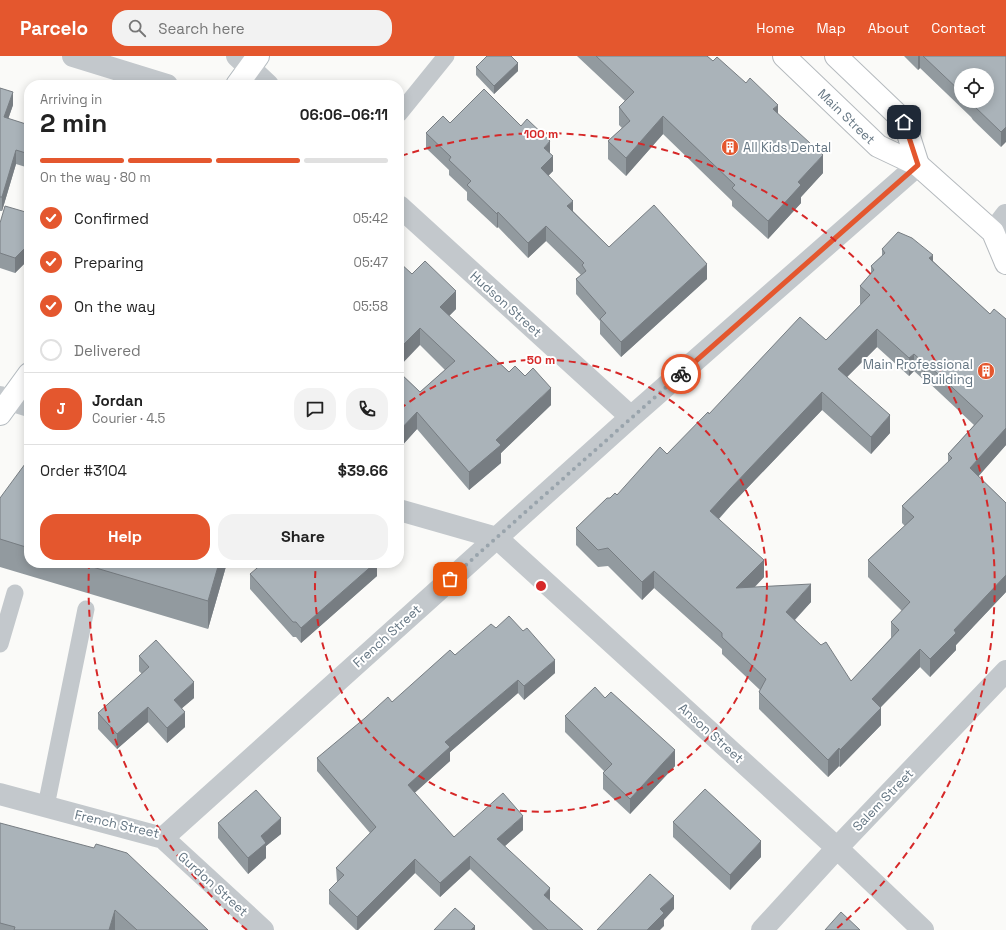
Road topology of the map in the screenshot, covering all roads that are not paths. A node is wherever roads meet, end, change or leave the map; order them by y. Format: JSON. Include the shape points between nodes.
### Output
{"nodes":[{"id":1,"x":73,"y":56,"type":"edge"},
{"id":2,"x":446,"y":56,"type":"edge"},
{"id":3,"x":784,"y":56,"type":"edge"},
{"id":4,"x":836,"y":56,"type":"edge"},
{"id":5,"x":108,"y":61,"type":"edge"},
{"id":6,"x":245,"y":66,"type":"edge"},
{"id":7,"x":155,"y":80,"type":"edge"},
{"id":8,"x":262,"y":80,"type":"edge"},
{"id":9,"x":404,"y":108,"type":"edge"},
{"id":10,"x":918,"y":165,"type":"junction"},
{"id":11,"x":404,"y":211,"type":"edge"},
{"id":12,"x":1002,"y":227,"type":"edge"},
{"id":13,"x":1006,"y":263,"type":"edge"},
{"id":14,"x":24,"y":382,"type":"edge"},
{"id":15,"x":10,"y":404,"type":"edge"},
{"id":16,"x":631,"y":417,"type":"junction"},
{"id":17,"x":404,"y":511,"type":"edge"},
{"id":18,"x":497,"y":538,"type":"junction"},
{"id":19,"x":15,"y":593,"type":"dead end"},
{"id":20,"x":86,"y":609,"type":"dead end"},
{"id":21,"x":0,"y":644,"type":"edge"},
{"id":22,"x":1006,"y":671,"type":"edge"},
{"id":23,"x":0,"y":794,"type":"edge"},
{"id":24,"x":46,"y":806,"type":"junction"},
{"id":25,"x":162,"y":838,"type":"junction"},
{"id":26,"x":837,"y":848,"type":"junction"},
{"id":27,"x":263,"y":930,"type":"edge"},
{"id":28,"x":762,"y":930,"type":"edge"},
{"id":29,"x":923,"y":930,"type":"edge"}],
"edges":[{"from":1,"to":5,"type":"street"},
{"from":2,"to":9,"type":"lane"},
{"from":3,"to":10,"type":"main road","name":"Main Street","via":[[878,146]]},
{"from":4,"to":10,"type":"main road","via":[[904,122]]},
{"from":5,"to":7,"type":"street"},
{"from":6,"to":8,"type":"street"},
{"from":10,"to":12,"type":"main road","name":"Main Street"},
{"from":10,"to":16,"type":"street","name":"French Street"},
{"from":11,"to":16,"type":"street","name":"Hudson Street"},
{"from":12,"to":13,"type":"main road","name":"Main Street"},
{"from":14,"to":15,"type":"main road"},
{"from":16,"to":18,"type":"street","name":"French Street"},
{"from":17,"to":18,"type":"street"},
{"from":18,"to":25,"type":"street","name":"French Street"},
{"from":18,"to":26,"type":"street","name":"Anson Street"},
{"from":19,"to":21,"type":"lane"},
{"from":20,"to":24,"type":"lane"},
{"from":22,"to":26,"type":"street","name":"Salem Street"},
{"from":23,"to":24,"type":"street","name":"French Street"},
{"from":24,"to":25,"type":"street","name":"French Street"},
{"from":25,"to":27,"type":"street","name":"Gurdon Street"},
{"from":26,"to":28,"type":"street","name":"Salem Street"},
{"from":26,"to":29,"type":"street","name":"Anson Street"}]}
